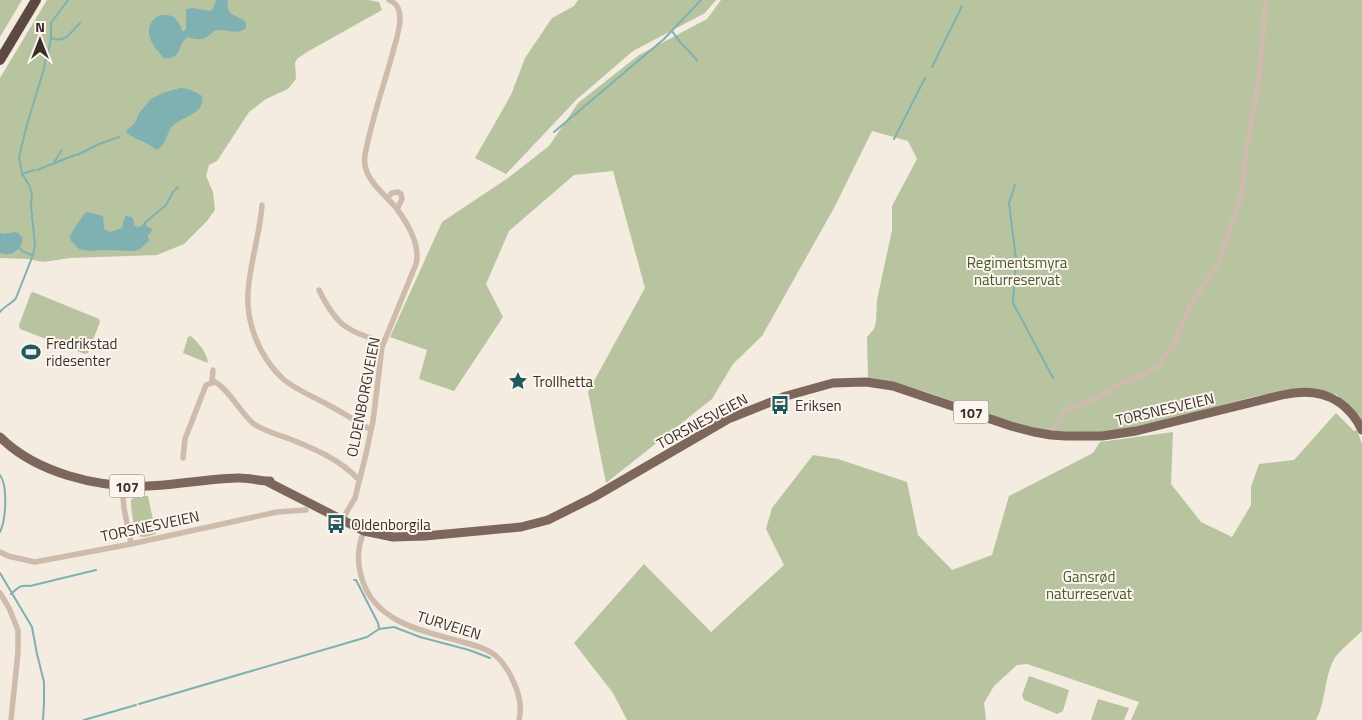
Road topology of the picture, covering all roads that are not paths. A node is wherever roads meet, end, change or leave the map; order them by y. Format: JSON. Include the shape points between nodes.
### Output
{"nodes":[{"id":1,"x":36,"y":0,"type":"edge"},
{"id":2,"x":389,"y":0,"type":"edge"},
{"id":3,"x":1266,"y":1,"type":"edge"},
{"id":4,"x":0,"y":60,"type":"edge"},
{"id":5,"x":387,"y":198,"type":"junction"},
{"id":6,"x":262,"y":205,"type":"dead end"},
{"id":7,"x":397,"y":209,"type":"junction"},
{"id":8,"x":319,"y":290,"type":"dead end"},
{"id":9,"x":384,"y":342,"type":"junction"},
{"id":10,"x":213,"y":370,"type":"dead end"},
{"id":11,"x":212,"y":382,"type":"junction"},
{"id":12,"x":371,"y":430,"type":"junction"},
{"id":13,"x":1362,"y":430,"type":"edge"},
{"id":14,"x":1051,"y":435,"type":"junction"},
{"id":15,"x":0,"y":437,"type":"edge"},
{"id":16,"x":183,"y":458,"type":"dead end"},
{"id":17,"x":359,"y":480,"type":"junction"},
{"id":18,"x":122,"y":485,"type":"junction"},
{"id":19,"x":306,"y":510,"type":"dead end"},
{"id":20,"x":342,"y":520,"type":"junction"},
{"id":21,"x":364,"y":531,"type":"junction"},
{"id":22,"x":131,"y":544,"type":"junction"},
{"id":23,"x":0,"y":552,"type":"edge"},
{"id":24,"x":0,"y":593,"type":"edge"},
{"id":25,"x":11,"y":720,"type":"edge"},
{"id":26,"x":519,"y":720,"type":"edge"}],
"edges":[{"from":1,"to":4,"type":"highway"},
{"from":2,"to":5,"type":"street","via":[[398,9],[400,23],[372,119],[364,163],[370,180]]},
{"from":3,"to":14,"type":"street","via":[[1258,86],[1242,194],[1219,262],[1190,306],[1174,343],[1160,363],[1098,398],[1068,409]]},
{"from":5,"to":7,"type":"street"},
{"from":5,"to":7,"type":"street","via":[[395,192],[401,194]]},
{"from":6,"to":12,"type":"street","via":[[248,293],[249,317],[256,341],[283,379]]},
{"from":7,"to":9,"type":"street","name":"OLDENBORGVEIEN","via":[[418,251],[416,264]]},
{"from":8,"to":9,"type":"street","via":[[339,321],[354,333]]},
{"from":9,"to":12,"type":"street","name":"OLDENBORGVEIEN"},
{"from":10,"to":11,"type":"street"},
{"from":11,"to":16,"type":"street","via":[[206,385],[185,439]]},
{"from":11,"to":17,"type":"street","via":[[222,387],[254,424],[312,448],[340,464]]},
{"from":12,"to":17,"type":"street","name":"OLDENBORGVEIEN"},
{"from":13,"to":14,"type":"main road","name":"TORSNESVEIEN","number":"107","via":[[1338,401],[1324,395],[1293,392],[1136,431],[1102,436]]},
{"from":14,"to":21,"type":"main road","name":"TORSNESVEIEN","number":"107","via":[[1012,426],[893,386],[842,382],[786,396],[728,419],[548,520],[521,527],[418,537],[394,537]]},
{"from":15,"to":18,"type":"main road","name":"TORSNESVEIEN","number":"107","via":[[25,457],[49,469]]},
{"from":17,"to":20,"type":"street","name":"OLDENBORGVEIEN","via":[[355,498]]},
{"from":18,"to":20,"type":"main road","name":"TORSNESVEIEN","number":"107","via":[[160,486],[235,478],[274,481],[305,494]]},
{"from":18,"to":22,"type":"street"},
{"from":19,"to":22,"type":"street","name":"TORSNESVEIEN","via":[[277,512]]},
{"from":20,"to":21,"type":"main road","name":"TORSNESVEIEN","number":"107"},
{"from":21,"to":26,"type":"street","name":"TURVEIEN","via":[[358,548],[360,572],[376,604],[415,629],[481,647],[494,655],[512,677],[518,693]]},
{"from":22,"to":23,"type":"street","name":"TORSNESVEIEN","via":[[35,562]]},
{"from":24,"to":25,"type":"street","via":[[18,630]]}]}
